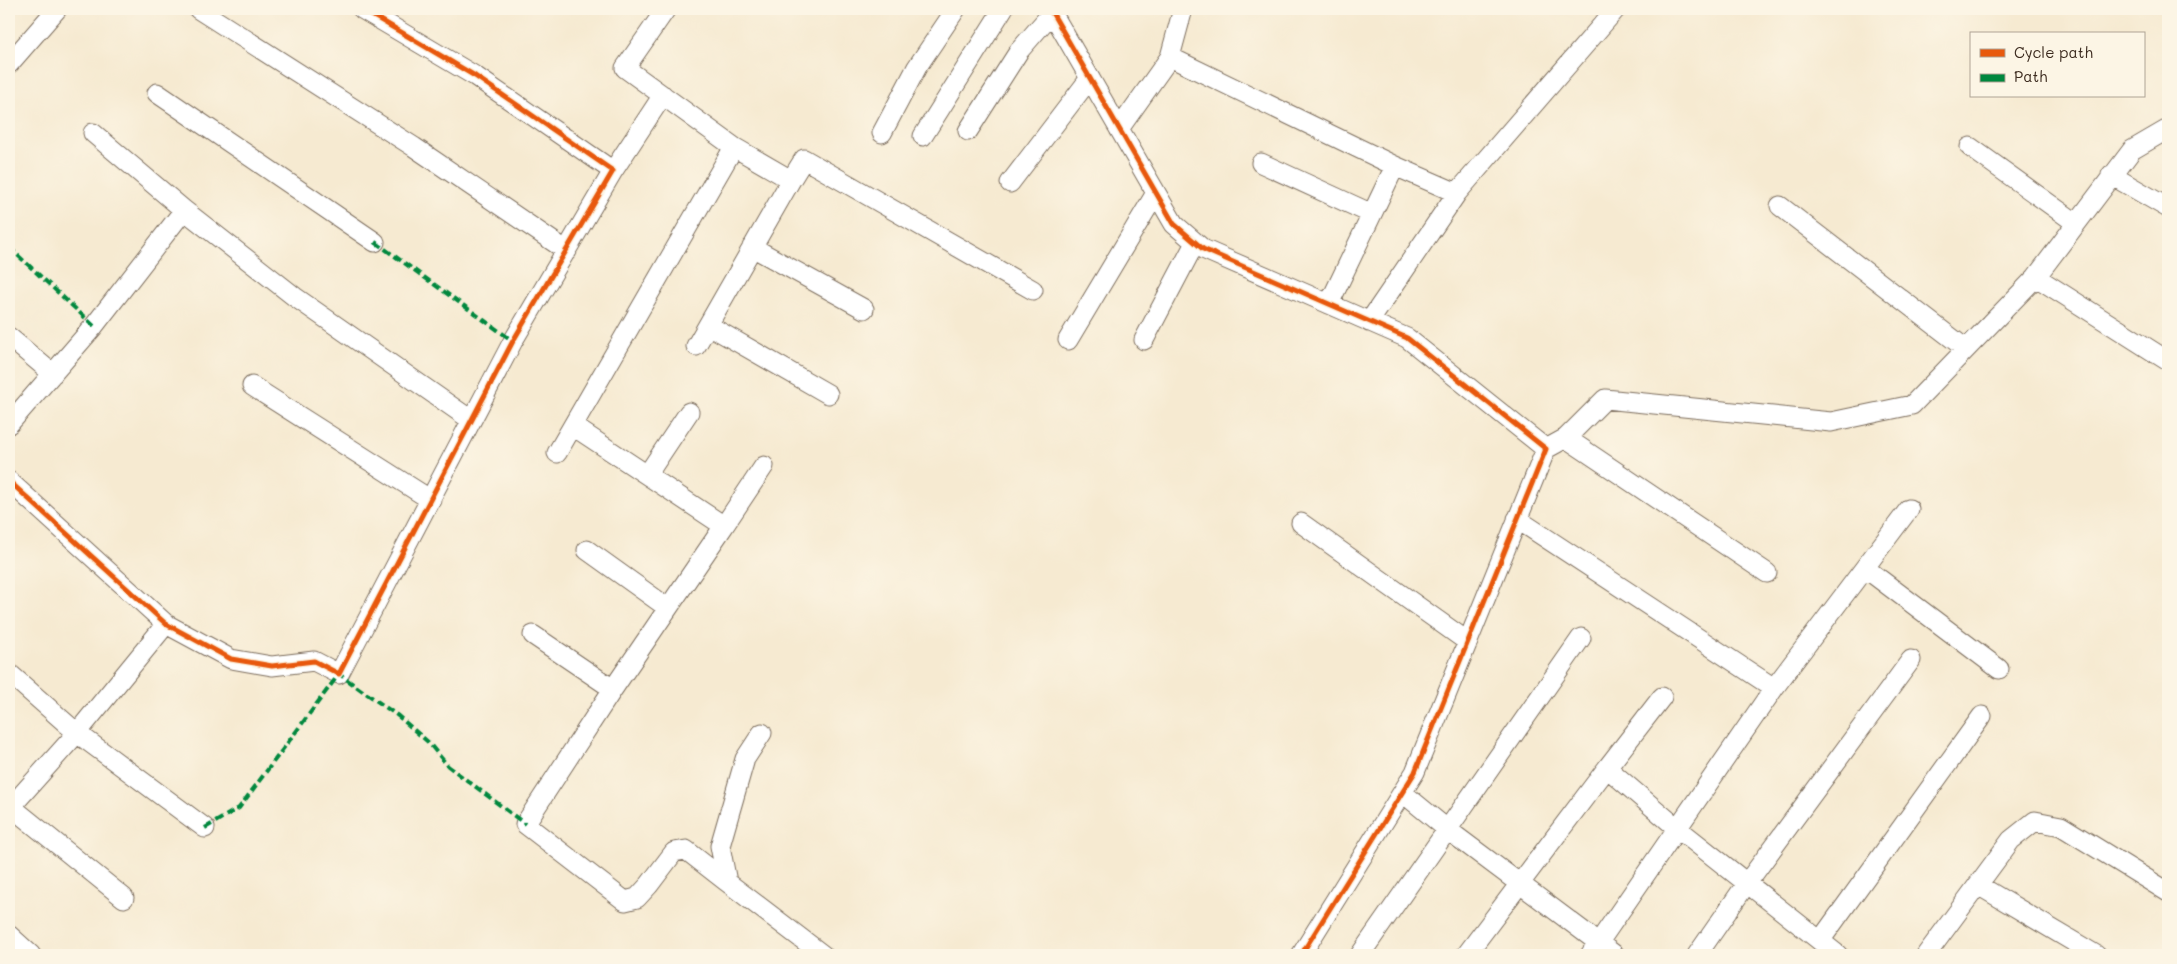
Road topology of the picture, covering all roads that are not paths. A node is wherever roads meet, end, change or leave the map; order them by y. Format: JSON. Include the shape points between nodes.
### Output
{"nodes":[{"id":1,"x":57,"y":9,"type":"edge"},
{"id":2,"x":198,"y":9,"type":"edge"},
{"id":3,"x":362,"y":9,"type":"edge"},
{"id":4,"x":666,"y":9,"type":"edge"},
{"id":5,"x":956,"y":9,"type":"edge"},
{"id":6,"x":1004,"y":9,"type":"edge"},
{"id":7,"x":1183,"y":9,"type":"edge"},
{"id":8,"x":1616,"y":9,"type":"edge"},
{"id":9,"x":1050,"y":11,"type":"edge"},
{"id":10,"x":1170,"y":57,"type":"junction"},
{"id":11,"x":9,"y":64,"type":"edge"},
{"id":12,"x":1090,"y":78,"type":"junction"},
{"id":13,"x":157,"y":93,"type":"dead end"},
{"id":14,"x":663,"y":95,"type":"junction"},
{"id":15,"x":1119,"y":129,"type":"junction"},
{"id":16,"x":2168,"y":129,"type":"edge"},
{"id":17,"x":968,"y":131,"type":"dead end"},
{"id":18,"x":93,"y":133,"type":"dead end"},
{"id":19,"x":882,"y":133,"type":"dead end"},
{"id":20,"x":923,"y":136,"type":"dead end"},
{"id":21,"x":734,"y":147,"type":"junction"},
{"id":22,"x":1970,"y":148,"type":"dead end"},
{"id":23,"x":1261,"y":163,"type":"dead end"},
{"id":24,"x":1395,"y":166,"type":"junction"},
{"id":25,"x":613,"y":171,"type":"junction"},
{"id":26,"x":2111,"y":176,"type":"junction"},
{"id":27,"x":791,"y":180,"type":"junction"},
{"id":28,"x":1010,"y":183,"type":"dead end"},
{"id":29,"x":1156,"y":193,"type":"junction"},
{"id":30,"x":1457,"y":193,"type":"junction"},
{"id":31,"x":1780,"y":206,"type":"dead end"},
{"id":32,"x":2168,"y":208,"type":"edge"},
{"id":33,"x":184,"y":210,"type":"junction"},
{"id":34,"x":1372,"y":214,"type":"junction"},
{"id":35,"x":2076,"y":222,"type":"junction"},
{"id":36,"x":375,"y":242,"type":"dead end"},
{"id":37,"x":1195,"y":243,"type":"junction"},
{"id":38,"x":752,"y":247,"type":"junction"},
{"id":39,"x":567,"y":251,"type":"junction"},
{"id":40,"x":2036,"y":277,"type":"junction"},
{"id":41,"x":1033,"y":290,"type":"dead end"},
{"id":42,"x":1328,"y":304,"type":"junction"},
{"id":43,"x":864,"y":310,"type":"dead end"},
{"id":44,"x":1369,"y":322,"type":"junction"},
{"id":45,"x":708,"y":325,"type":"junction"},
{"id":46,"x":9,"y":336,"type":"edge"},
{"id":47,"x":1068,"y":340,"type":"dead end"},
{"id":48,"x":1144,"y":340,"type":"dead end"},
{"id":49,"x":696,"y":346,"type":"dead end"},
{"id":50,"x":1966,"y":349,"type":"junction"},
{"id":51,"x":2168,"y":361,"type":"edge"},
{"id":52,"x":53,"y":374,"type":"junction"},
{"id":53,"x":252,"y":386,"type":"dead end"},
{"id":54,"x":828,"y":394,"type":"dead end"},
{"id":55,"x":689,"y":412,"type":"dead end"},
{"id":56,"x":471,"y":420,"type":"junction"},
{"id":57,"x":9,"y":424,"type":"edge"},
{"id":58,"x":572,"y":426,"type":"junction"},
{"id":59,"x":1566,"y":438,"type":"junction"},
{"id":60,"x":1546,"y":449,"type":"junction"},
{"id":61,"x":557,"y":453,"type":"dead end"},
{"id":62,"x":764,"y":466,"type":"dead end"},
{"id":63,"x":647,"y":475,"type":"junction"},
{"id":64,"x":9,"y":481,"type":"edge"},
{"id":65,"x":431,"y":500,"type":"junction"},
{"id":66,"x":1909,"y":509,"type":"dead end"},
{"id":67,"x":1517,"y":519,"type":"junction"},
{"id":68,"x":1301,"y":523,"type":"dead end"},
{"id":69,"x":724,"y":526,"type":"junction"},
{"id":70,"x":587,"y":550,"type":"dead end"},
{"id":71,"x":1865,"y":568,"type":"junction"},
{"id":72,"x":1767,"y":573,"type":"dead end"},
{"id":73,"x":668,"y":608,"type":"junction"},
{"id":74,"x":166,"y":624,"type":"junction"},
{"id":75,"x":533,"y":635,"type":"dead end"},
{"id":76,"x":1581,"y":638,"type":"dead end"},
{"id":77,"x":1468,"y":642,"type":"junction"},
{"id":78,"x":1911,"y":660,"type":"dead end"},
{"id":79,"x":1999,"y":669,"type":"dead end"},
{"id":80,"x":9,"y":673,"type":"edge"},
{"id":81,"x":1774,"y":688,"type":"junction"},
{"id":82,"x":613,"y":689,"type":"junction"},
{"id":83,"x":1662,"y":697,"type":"dead end"},
{"id":84,"x":1982,"y":716,"type":"dead end"},
{"id":85,"x":77,"y":733,"type":"junction"},
{"id":86,"x":762,"y":733,"type":"dead end"},
{"id":87,"x":1607,"y":768,"type":"junction"},
{"id":88,"x":1403,"y":793,"type":"junction"},
{"id":89,"x":10,"y":807,"type":"edge"},
{"id":90,"x":205,"y":828,"type":"dead end"},
{"id":91,"x":1677,"y":828,"type":"junction"},
{"id":92,"x":1448,"y":830,"type":"junction"},
{"id":93,"x":728,"y":882,"type":"junction"},
{"id":94,"x":1747,"y":882,"type":"junction"},
{"id":95,"x":1519,"y":883,"type":"junction"},
{"id":96,"x":1978,"y":885,"type":"junction"},
{"id":97,"x":2168,"y":892,"type":"edge"},
{"id":98,"x":124,"y":898,"type":"dead end"},
{"id":99,"x":11,"y":941,"type":"edge"},
{"id":100,"x":1820,"y":941,"type":"junction"},
{"id":101,"x":1595,"y":949,"type":"edge"},
{"id":102,"x":31,"y":955,"type":"edge"},
{"id":103,"x":823,"y":955,"type":"edge"},
{"id":104,"x":1301,"y":955,"type":"edge"},
{"id":105,"x":1360,"y":955,"type":"edge"},
{"id":106,"x":1466,"y":955,"type":"edge"},
{"id":107,"x":1615,"y":955,"type":"edge"},
{"id":108,"x":1697,"y":955,"type":"edge"},
{"id":109,"x":1838,"y":955,"type":"edge"},
{"id":110,"x":1926,"y":955,"type":"edge"},
{"id":111,"x":2096,"y":955,"type":"edge"}],
"edges":[{"from":1,"to":11,"type":"street"},
{"from":2,"to":39,"type":"street","via":[[414,147]]},
{"from":3,"to":25,"type":"street","via":[[475,76]]},
{"from":4,"to":14,"type":"street","via":[[625,68]]},
{"from":5,"to":19,"type":"street","via":[[917,67]]},
{"from":6,"to":20,"type":"street"},
{"from":7,"to":10,"type":"street"},
{"from":8,"to":30,"type":"street"},
{"from":9,"to":12,"type":"street"},
{"from":9,"to":17,"type":"street","via":[[1019,51]]},
{"from":10,"to":15,"type":"street"},
{"from":10,"to":24,"type":"street"},
{"from":12,"to":15,"type":"street"},
{"from":12,"to":28,"type":"street"},
{"from":13,"to":36,"type":"street"},
{"from":14,"to":21,"type":"street"},
{"from":14,"to":25,"type":"street"},
{"from":15,"to":29,"type":"street"},
{"from":16,"to":26,"type":"street","via":[[2132,150]]},
{"from":18,"to":33,"type":"street"},
{"from":21,"to":27,"type":"street"},
{"from":21,"to":58,"type":"street"},
{"from":22,"to":35,"type":"street"},
{"from":23,"to":34,"type":"street"},
{"from":24,"to":30,"type":"street"},
{"from":24,"to":34,"type":"street"},
{"from":25,"to":39,"type":"street"},
{"from":26,"to":32,"type":"street"},
{"from":26,"to":35,"type":"street"},
{"from":27,"to":38,"type":"street"},
{"from":27,"to":41,"type":"street","via":[[804,159]]},
{"from":29,"to":37,"type":"street","via":[[1174,224]]},
{"from":29,"to":47,"type":"street"},
{"from":30,"to":44,"type":"street"},
{"from":31,"to":50,"type":"street"},
{"from":33,"to":52,"type":"street"},
{"from":33,"to":56,"type":"street","via":[[295,297]]},
{"from":34,"to":42,"type":"street"},
{"from":35,"to":40,"type":"street"},
{"from":37,"to":42,"type":"street"},
{"from":37,"to":48,"type":"street"},
{"from":38,"to":43,"type":"street"},
{"from":38,"to":45,"type":"street"},
{"from":39,"to":56,"type":"street","via":[[513,341]]},
{"from":40,"to":50,"type":"street"},
{"from":40,"to":51,"type":"street"},
{"from":42,"to":44,"type":"street"},
{"from":44,"to":60,"type":"street","via":[[1407,338]]},
{"from":45,"to":49,"type":"street"},
{"from":45,"to":54,"type":"street"},
{"from":46,"to":52,"type":"street"},
{"from":50,"to":59,"type":"street","via":[[1912,405],[1831,422],[1605,399]]},
{"from":52,"to":57,"type":"street"},
{"from":53,"to":65,"type":"street"},
{"from":55,"to":63,"type":"street"},
{"from":56,"to":65,"type":"street"},
{"from":58,"to":61,"type":"street"},
{"from":58,"to":63,"type":"street"},
{"from":59,"to":60,"type":"street"},
{"from":59,"to":72,"type":"street"},
{"from":60,"to":67,"type":"street"},
{"from":62,"to":69,"type":"street"},
{"from":63,"to":69,"type":"street"},
{"from":64,"to":74,"type":"street"},
{"from":65,"to":74,"type":"street","via":[[339,674],[314,662],[272,666],[231,660]]},
{"from":66,"to":71,"type":"street"},
{"from":67,"to":77,"type":"street"},
{"from":67,"to":81,"type":"street"},
{"from":68,"to":77,"type":"street"},
{"from":69,"to":73,"type":"street"},
{"from":70,"to":73,"type":"street"},
{"from":71,"to":79,"type":"street"},
{"from":71,"to":81,"type":"street"},
{"from":73,"to":82,"type":"street"},
{"from":74,"to":85,"type":"street"},
{"from":75,"to":82,"type":"street"},
{"from":76,"to":92,"type":"street"},
{"from":77,"to":88,"type":"street","via":[[1415,772]]},
{"from":78,"to":94,"type":"street"},
{"from":80,"to":85,"type":"street"},
{"from":81,"to":91,"type":"street"},
{"from":82,"to":93,"type":"street","via":[[525,824],[625,901],[637,898],[674,852],[686,850]]},
{"from":83,"to":87,"type":"street"},
{"from":84,"to":100,"type":"street"},
{"from":85,"to":89,"type":"street"},
{"from":85,"to":90,"type":"street"},
{"from":86,"to":93,"type":"street","via":[[744,759],[720,846]]},
{"from":87,"to":91,"type":"street"},
{"from":87,"to":95,"type":"street"},
{"from":88,"to":92,"type":"street"},
{"from":88,"to":104,"type":"street"},
{"from":89,"to":98,"type":"street"},
{"from":91,"to":94,"type":"street"},
{"from":91,"to":101,"type":"street"},
{"from":92,"to":95,"type":"street"},
{"from":92,"to":105,"type":"street"},
{"from":93,"to":103,"type":"street"},
{"from":94,"to":100,"type":"street"},
{"from":94,"to":108,"type":"street"},
{"from":95,"to":101,"type":"street"},
{"from":95,"to":106,"type":"street"},
{"from":96,"to":97,"type":"street","via":[[2011,840],[2035,821],[2061,826]]},
{"from":96,"to":110,"type":"street"},
{"from":96,"to":111,"type":"street"},
{"from":99,"to":102,"type":"street"},
{"from":100,"to":109,"type":"street"},
{"from":101,"to":107,"type":"street"}]}
